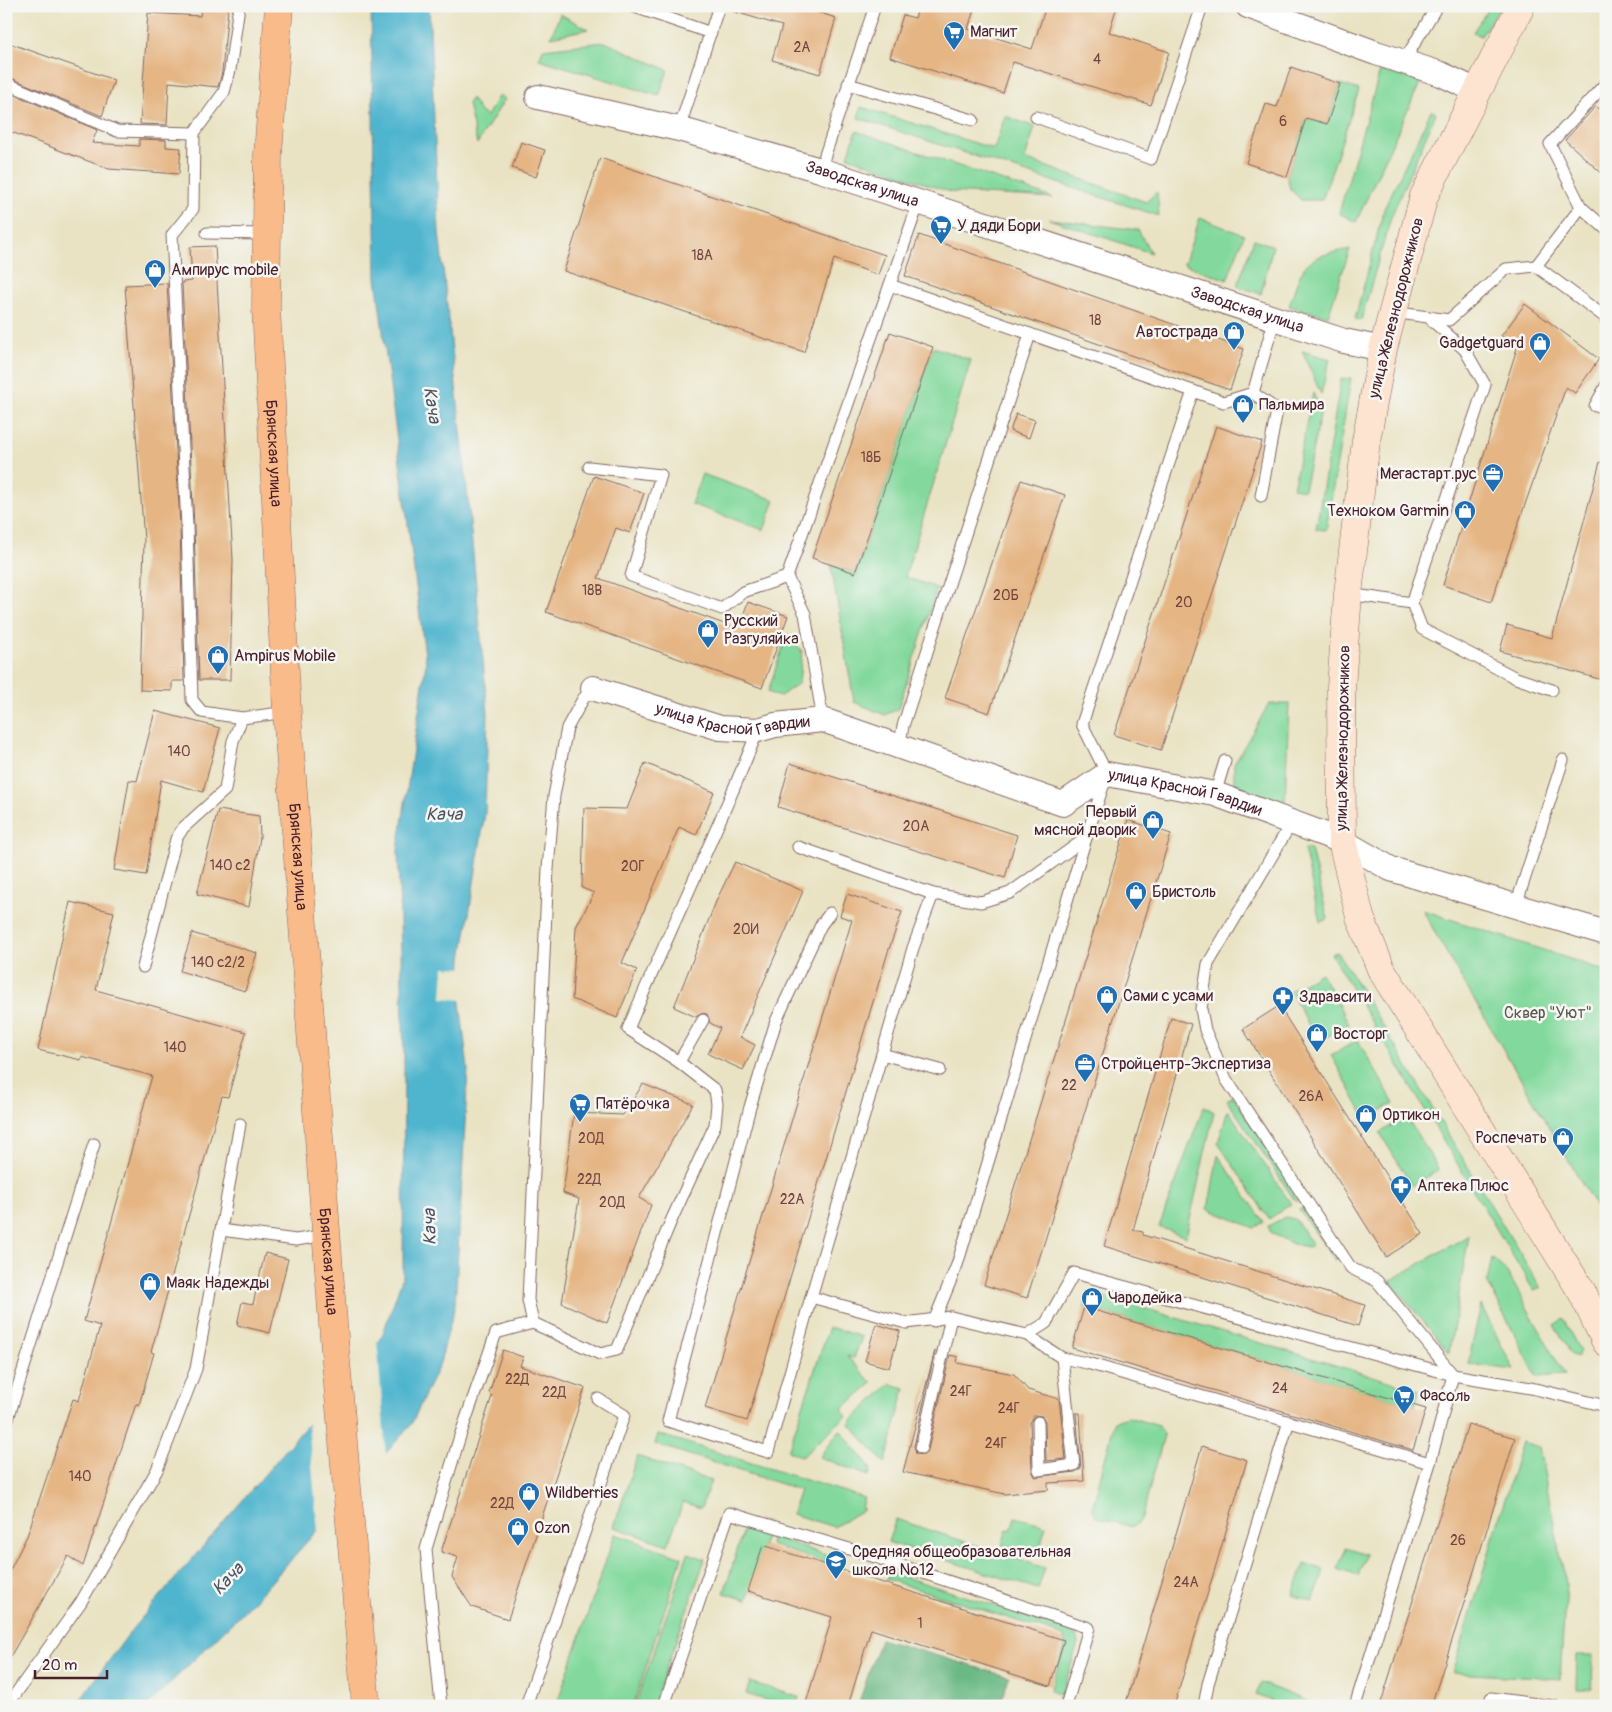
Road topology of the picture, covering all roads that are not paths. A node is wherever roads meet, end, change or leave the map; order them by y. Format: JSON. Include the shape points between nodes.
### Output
{"nodes":[{"id":1,"x":239,"y":6,"type":"edge"},
{"id":2,"x":279,"y":6,"type":"edge"},
{"id":3,"x":632,"y":6,"type":"edge"},
{"id":4,"x":719,"y":6,"type":"edge"},
{"id":5,"x":875,"y":6,"type":"edge"},
{"id":6,"x":1202,"y":6,"type":"edge"},
{"id":7,"x":1437,"y":6,"type":"edge"},
{"id":8,"x":1521,"y":6,"type":"edge"},
{"id":9,"x":1250,"y":7,"type":"edge"},
{"id":10,"x":711,"y":33,"type":"junction"},
{"id":11,"x":1404,"y":61,"type":"junction"},
{"id":12,"x":1606,"y":82,"type":"edge"},
{"id":13,"x":6,"y":83,"type":"edge"},
{"id":14,"x":848,"y":84,"type":"junction"},
{"id":15,"x":1477,"y":91,"type":"junction"},
{"id":16,"x":538,"y":97,"type":"dead end"},
{"id":17,"x":1036,"y":117,"type":"dead end"},
{"id":18,"x":973,"y":120,"type":"dead end"},
{"id":19,"x":679,"y":128,"type":"junction"},
{"id":20,"x":194,"y":133,"type":"junction"},
{"id":21,"x":820,"y":170,"type":"junction"},
{"id":22,"x":919,"y":202,"type":"junction"},
{"id":23,"x":1581,"y":207,"type":"junction"},
{"id":24,"x":1606,"y":229,"type":"edge"},
{"id":25,"x":207,"y":233,"type":"dead end"},
{"id":26,"x":267,"y":234,"type":"junction"},
{"id":27,"x":1536,"y":266,"type":"junction"},
{"id":28,"x":890,"y":285,"type":"junction"},
{"id":29,"x":1392,"y":312,"type":"junction"},
{"id":30,"x":1428,"y":317,"type":"junction"},
{"id":31,"x":1275,"y":318,"type":"junction"},
{"id":32,"x":1606,"y":321,"type":"edge"},
{"id":33,"x":1030,"y":334,"type":"junction"},
{"id":34,"x":1383,"y":349,"type":"junction"},
{"id":35,"x":1606,"y":386,"type":"edge"},
{"id":36,"x":1193,"y":392,"type":"junction"},
{"id":37,"x":1253,"y":393,"type":"junction"},
{"id":38,"x":1595,"y":406,"type":"dead end"},
{"id":39,"x":589,"y":467,"type":"dead end"},
{"id":40,"x":1261,"y":496,"type":"dead end"},
{"id":41,"x":787,"y":578,"type":"junction"},
{"id":42,"x":1348,"y":594,"type":"junction"},
{"id":43,"x":1412,"y":603,"type":"junction"},
{"id":44,"x":593,"y":688,"type":"joint"},
{"id":45,"x":1552,"y":690,"type":"dead end"},
{"id":46,"x":287,"y":712,"type":"junction"},
{"id":47,"x":242,"y":718,"type":"junction"},
{"id":48,"x":823,"y":720,"type":"junction"},
{"id":49,"x":758,"y":730,"type":"junction"},
{"id":50,"x":899,"y":748,"type":"junction"},
{"id":51,"x":1563,"y":760,"type":"dead end"},
{"id":52,"x":1225,"y":761,"type":"dead end"},
{"id":53,"x":1107,"y":774,"type":"junction"},
{"id":54,"x":1215,"y":794,"type":"junction"},
{"id":55,"x":1292,"y":822,"type":"junction"},
{"id":56,"x":1086,"y":838,"type":"junction"},
{"id":57,"x":1342,"y":841,"type":"junction"},
{"id":58,"x":798,"y":847,"type":"dead end"},
{"id":59,"x":933,"y":894,"type":"junction"},
{"id":60,"x":1516,"y":905,"type":"junction"},
{"id":61,"x":830,"y":913,"type":"dead end"},
{"id":62,"x":1605,"y":931,"type":"edge"},
{"id":63,"x":143,"y":967,"type":"dead end"},
{"id":64,"x":703,"y":1020,"type":"dead end"},
{"id":65,"x":882,"y":1054,"type":"junction"},
{"id":66,"x":679,"y":1062,"type":"junction"},
{"id":67,"x":940,"y":1070,"type":"dead end"},
{"id":68,"x":240,"y":1124,"type":"dead end"},
{"id":69,"x":94,"y":1144,"type":"dead end"},
{"id":70,"x":221,"y":1230,"type":"junction"},
{"id":71,"x":327,"y":1235,"type":"junction"},
{"id":72,"x":811,"y":1297,"type":"junction"},
{"id":73,"x":951,"y":1317,"type":"junction"},
{"id":74,"x":934,"y":1320,"type":"junction"},
{"id":75,"x":534,"y":1323,"type":"junction"},
{"id":76,"x":1027,"y":1335,"type":"junction"},
{"id":77,"x":1606,"y":1342,"type":"edge"},
{"id":78,"x":1062,"y":1358,"type":"junction"},
{"id":79,"x":1453,"y":1375,"type":"junction"},
{"id":80,"x":598,"y":1399,"type":"dead end"},
{"id":81,"x":1606,"y":1406,"type":"edge"},
{"id":82,"x":1289,"y":1421,"type":"junction"},
{"id":83,"x":1038,"y":1422,"type":"dead end"},
{"id":84,"x":6,"y":1425,"type":"edge"},
{"id":85,"x":921,"y":1448,"type":"dead end"},
{"id":86,"x":1430,"y":1463,"type":"junction"},
{"id":87,"x":1491,"y":1698,"type":"dead end"},
{"id":88,"x":6,"y":1706,"type":"edge"},
{"id":89,"x":366,"y":1706,"type":"edge"},
{"id":90,"x":441,"y":1706,"type":"edge"},
{"id":91,"x":526,"y":1706,"type":"edge"},
{"id":92,"x":664,"y":1706,"type":"edge"},
{"id":93,"x":1066,"y":1706,"type":"edge"},
{"id":94,"x":1204,"y":1706,"type":"edge"},
{"id":95,"x":1355,"y":1706,"type":"edge"},
{"id":96,"x":1554,"y":1706,"type":"edge"}],
"edges":[{"from":1,"to":20,"type":"lane","via":[[224,92]]},
{"from":2,"to":26,"type":"highway","name":"Брянская улица","via":[[268,154]]},
{"from":3,"to":10,"type":"lane"},
{"from":4,"to":10,"type":"lane"},
{"from":5,"to":14,"type":"lane"},
{"from":6,"to":17,"type":"lane","via":[[1151,158]]},
{"from":7,"to":11,"type":"lane"},
{"from":8,"to":15,"type":"street","name":"улица Железнодорожников"},
{"from":9,"to":11,"type":"street"},
{"from":10,"to":19,"type":"lane"},
{"from":11,"to":15,"type":"street"},
{"from":12,"to":23,"type":"lane","via":[[1550,144]]},
{"from":13,"to":20,"type":"lane","via":[[117,132]]},
{"from":14,"to":18,"type":"lane"},
{"from":14,"to":21,"type":"lane"},
{"from":15,"to":29,"type":"street","name":"улица Железнодорожников","via":[[1424,196]]},
{"from":16,"to":19,"type":"street","name":"Заводская улица"},
{"from":19,"to":21,"type":"street","name":"Заводская улица"},
{"from":20,"to":47,"type":"lane","via":[[193,209],[172,236],[192,700],[202,712]]},
{"from":21,"to":22,"type":"street","name":"Заводская улица"},
{"from":22,"to":28,"type":"lane"},
{"from":22,"to":31,"type":"street","name":"Заводская улица"},
{"from":23,"to":24,"type":"lane"},
{"from":23,"to":27,"type":"lane"},
{"from":25,"to":26,"type":"lane"},
{"from":26,"to":46,"type":"highway","name":"Брянская улица","via":[[266,307]]},
{"from":27,"to":30,"type":"lane","via":[[1506,269],[1449,320]]},
{"from":27,"to":32,"type":"lane","via":[[1605,317]]},
{"from":28,"to":33,"type":"lane"},
{"from":28,"to":41,"type":"lane"},
{"from":29,"to":30,"type":"lane"},
{"from":29,"to":34,"type":"street","name":"улица Железнодорожников"},
{"from":30,"to":43,"type":"lane","via":[[1465,350],[1484,385]]},
{"from":31,"to":34,"type":"street","name":"Заводская улица"},
{"from":31,"to":37,"type":"lane"},
{"from":33,"to":36,"type":"lane"},
{"from":33,"to":50,"type":"lane","via":[[903,726]]},
{"from":34,"to":42,"type":"street","name":"улица Железнодорожников","via":[[1366,441]]},
{"from":35,"to":38,"type":"lane"},
{"from":36,"to":37,"type":"lane","via":[[1224,402]]},
{"from":36,"to":53,"type":"lane","via":[[1082,724]]},
{"from":37,"to":40,"type":"lane","via":[[1277,410]]},
{"from":39,"to":41,"type":"lane","via":[[661,475],[631,576],[722,608],[743,592]]},
{"from":41,"to":48,"type":"lane","via":[[806,614]]},
{"from":42,"to":43,"type":"lane"},
{"from":42,"to":57,"type":"street","name":"улица Железнодорожников","via":[[1341,687]]},
{"from":43,"to":45,"type":"lane","via":[[1422,628],[1516,678]]},
{"from":44,"to":49,"type":"street","name":"улица Красной Гвардии","via":[[720,728]]},
{"from":44,"to":75,"type":"lane","via":[[566,728],[554,796],[528,1300]]},
{"from":46,"to":47,"type":"lane"},
{"from":46,"to":71,"type":"highway","name":"Брянская улица"},
{"from":47,"to":63,"type":"lane","via":[[233,741],[225,790],[183,828],[176,839]]},
{"from":48,"to":49,"type":"street","name":"улица Красной Гвардии"},
{"from":48,"to":50,"type":"street","name":"улица Красной Гвардии"},
{"from":49,"to":66,"type":"lane","via":[[731,799],[628,1029]]},
{"from":50,"to":53,"type":"street","name":"улица Красной Гвардии","via":[[1062,804]]},
{"from":51,"to":60,"type":"lane"},
{"from":52,"to":54,"type":"lane"},
{"from":53,"to":54,"type":"street","name":"улица Красной Гвардии"},
{"from":53,"to":56,"type":"lane"},
{"from":54,"to":55,"type":"street","name":"улица Красной Гвардии"},
{"from":55,"to":57,"type":"street","name":"улица Красной Гвардии"},
{"from":55,"to":79,"type":"lane","via":[[1208,964],[1201,1009],[1205,1030],[1226,1079],[1351,1268],[1377,1281]]},
{"from":56,"to":59,"type":"lane","via":[[1010,893],[981,902]]},
{"from":56,"to":74,"type":"lane","via":[[957,1264]]},
{"from":57,"to":60,"type":"street","name":"улица Красной Гвардии","via":[[1391,869]]},
{"from":57,"to":77,"type":"street","name":"улица Железнодорожников","via":[[1360,917],[1381,969],[1582,1292]]},
{"from":58,"to":59,"type":"lane"},
{"from":59,"to":65,"type":"lane"},
{"from":60,"to":62,"type":"street","name":"улица Красной Гвардии"},
{"from":61,"to":72,"type":"lane","via":[[820,925],[776,1021],[750,1107],[668,1421],[768,1452]]},
{"from":64,"to":66,"type":"lane"},
{"from":65,"to":67,"type":"lane"},
{"from":65,"to":72,"type":"lane"},
{"from":66,"to":75,"type":"lane","via":[[715,1090],[715,1125],[617,1350],[600,1354]]},
{"from":68,"to":70,"type":"lane"},
{"from":69,"to":84,"type":"lane"},
{"from":70,"to":71,"type":"lane","via":[[296,1240]]},
{"from":70,"to":88,"type":"lane","via":[[196,1369],[156,1470],[82,1602]]},
{"from":71,"to":89,"type":"highway","name":"Брянская улица"},
{"from":72,"to":74,"type":"lane","via":[[906,1323]]},
{"from":73,"to":74,"type":"lane"},
{"from":73,"to":76,"type":"lane"},
{"from":73,"to":85,"type":"lane"},
{"from":75,"to":90,"type":"lane","via":[[496,1333],[426,1549]]},
{"from":76,"to":78,"type":"lane"},
{"from":76,"to":79,"type":"lane","via":[[1046,1323],[1074,1273]]},
{"from":78,"to":82,"type":"lane"},
{"from":78,"to":83,"type":"lane","via":[[1074,1465],[1039,1470]]},
{"from":79,"to":81,"type":"lane","via":[[1531,1388]]},
{"from":79,"to":86,"type":"lane"},
{"from":80,"to":91,"type":"lane","via":[[624,1415]]},
{"from":82,"to":86,"type":"lane"},
{"from":82,"to":94,"type":"lane"},
{"from":86,"to":95,"type":"lane"},
{"from":87,"to":96,"type":"lane"},
{"from":92,"to":93,"type":"lane","via":[[730,1513],[1089,1628]]}]}
